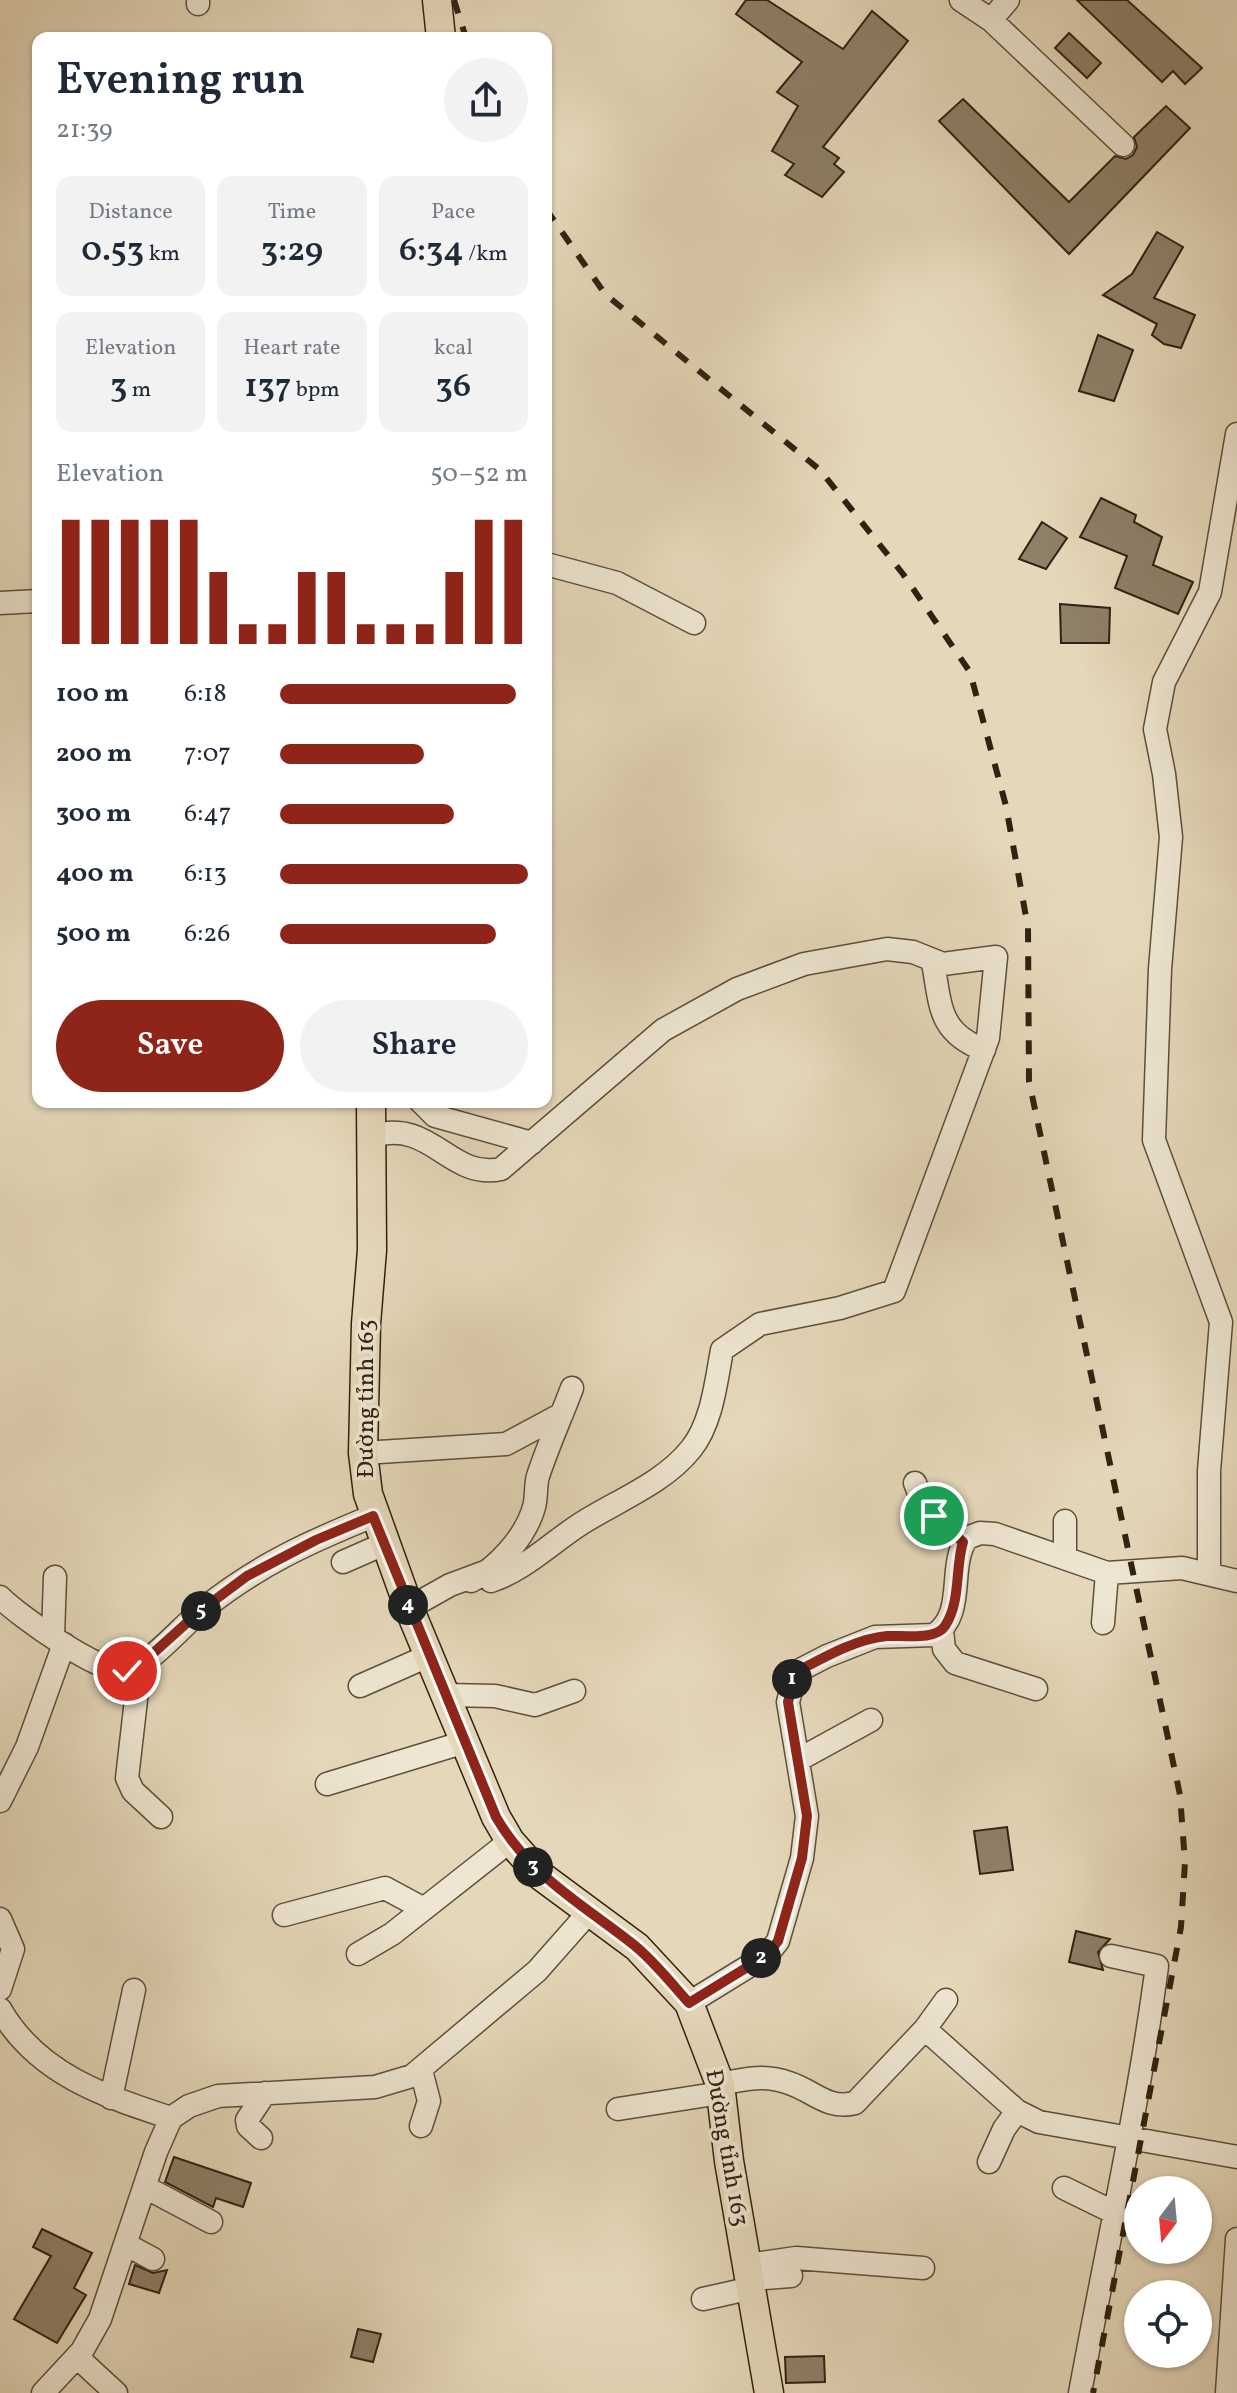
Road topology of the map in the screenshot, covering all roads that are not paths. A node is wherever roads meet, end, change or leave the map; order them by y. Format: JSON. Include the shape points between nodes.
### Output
{"nodes":[{"id":1,"x":437,"y":0,"type":"edge"},
{"id":2,"x":961,"y":0,"type":"edge"},
{"id":3,"x":1008,"y":0,"type":"edge"},
{"id":4,"x":991,"y":20,"type":"junction"},
{"id":5,"x":440,"y":32,"type":"edge"},
{"id":6,"x":1123,"y":145,"type":"dead end"},
{"id":7,"x":1237,"y":434,"type":"edge"},
{"id":8,"x":552,"y":566,"type":"edge"},
{"id":9,"x":32,"y":601,"type":"edge"},
{"id":10,"x":0,"y":603,"type":"edge"},
{"id":11,"x":694,"y":623,"type":"dead end"},
{"id":12,"x":933,"y":963,"type":"junction"},
{"id":13,"x":984,"y":1050,"type":"junction"},
{"id":14,"x":371,"y":1108,"type":"edge"},
{"id":15,"x":427,"y":1108,"type":"edge"},
{"id":16,"x":372,"y":1136,"type":"junction"},
{"id":17,"x":532,"y":1143,"type":"junction"},
{"id":18,"x":572,"y":1388,"type":"dead end"},
{"id":19,"x":562,"y":1414,"type":"junction"},
{"id":20,"x":363,"y":1453,"type":"junction"},
{"id":21,"x":915,"y":1483,"type":"dead end"},
{"id":22,"x":373,"y":1516,"type":"junction"},
{"id":23,"x":1065,"y":1521,"type":"dead end"},
{"id":24,"x":963,"y":1542,"type":"junction"},
{"id":25,"x":384,"y":1544,"type":"junction"},
{"id":26,"x":1065,"y":1558,"type":"junction"},
{"id":27,"x":343,"y":1562,"type":"dead end"},
{"id":28,"x":485,"y":1572,"type":"junction"},
{"id":29,"x":1107,"y":1573,"type":"junction"},
{"id":30,"x":1209,"y":1573,"type":"junction"},
{"id":31,"x":55,"y":1577,"type":"dead end"},
{"id":32,"x":1237,"y":1581,"type":"edge"},
{"id":33,"x":0,"y":1597,"type":"edge"},
{"id":34,"x":409,"y":1608,"type":"junction"},
{"id":35,"x":1103,"y":1623,"type":"dead end"},
{"id":36,"x":942,"y":1630,"type":"junction"},
{"id":37,"x":58,"y":1640,"type":"junction"},
{"id":38,"x":428,"y":1656,"type":"junction"},
{"id":39,"x":140,"y":1665,"type":"junction"},
{"id":40,"x":360,"y":1686,"type":"dead end"},
{"id":41,"x":1036,"y":1689,"type":"dead end"},
{"id":42,"x":574,"y":1691,"type":"dead end"},
{"id":43,"x":445,"y":1695,"type":"junction"},
{"id":44,"x":871,"y":1720,"type":"dead end"},
{"id":45,"x":465,"y":1742,"type":"junction"},
{"id":46,"x":798,"y":1760,"type":"junction"},
{"id":47,"x":7,"y":1770,"type":"edge"},
{"id":48,"x":327,"y":1784,"type":"dead end"},
{"id":49,"x":0,"y":1801,"type":"edge"},
{"id":50,"x":161,"y":1817,"type":"dead end"},
{"id":51,"x":510,"y":1841,"type":"junction"},
{"id":52,"x":424,"y":1909,"type":"junction"},
{"id":53,"x":590,"y":1911,"type":"junction"},
{"id":54,"x":284,"y":1915,"type":"dead end"},
{"id":55,"x":0,"y":1919,"type":"edge"},
{"id":56,"x":358,"y":1954,"type":"dead end"},
{"id":57,"x":1111,"y":1956,"type":"dead end"},
{"id":58,"x":0,"y":1989,"type":"edge"},
{"id":59,"x":134,"y":1990,"type":"dead end"},
{"id":60,"x":946,"y":2000,"type":"dead end"},
{"id":61,"x":689,"y":2003,"type":"junction"},
{"id":62,"x":0,"y":2009,"type":"edge"},
{"id":63,"x":925,"y":2029,"type":"junction"},
{"id":64,"x":421,"y":2070,"type":"junction"},
{"id":65,"x":720,"y":2089,"type":"junction"},
{"id":66,"x":265,"y":2093,"type":"junction"},
{"id":67,"x":111,"y":2098,"type":"junction"},
{"id":68,"x":618,"y":2109,"type":"dead end"},
{"id":69,"x":1017,"y":2111,"type":"junction"},
{"id":70,"x":171,"y":2118,"type":"junction"},
{"id":71,"x":421,"y":2126,"type":"dead end"},
{"id":72,"x":261,"y":2138,"type":"dead end"},
{"id":73,"x":1129,"y":2139,"type":"junction"},
{"id":74,"x":1237,"y":2157,"type":"edge"},
{"id":75,"x":989,"y":2162,"type":"dead end"},
{"id":76,"x":145,"y":2187,"type":"junction"},
{"id":77,"x":1064,"y":2188,"type":"dead end"},
{"id":78,"x":1113,"y":2212,"type":"junction"},
{"id":79,"x":211,"y":2222,"type":"dead end"},
{"id":80,"x":1237,"y":2239,"type":"edge"},
{"id":81,"x":127,"y":2245,"type":"junction"},
{"id":82,"x":153,"y":2259,"type":"dead end"},
{"id":83,"x":923,"y":2268,"type":"dead end"},
{"id":84,"x":791,"y":2276,"type":"dead end"},
{"id":85,"x":750,"y":2277,"type":"junction"},
{"id":86,"x":703,"y":2299,"type":"dead end"},
{"id":87,"x":1235,"y":2300,"type":"edge"},
{"id":88,"x":77,"y":2357,"type":"junction"},
{"id":89,"x":43,"y":2393,"type":"edge"},
{"id":90,"x":116,"y":2393,"type":"edge"},
{"id":91,"x":769,"y":2393,"type":"edge"},
{"id":92,"x":1080,"y":2393,"type":"edge"},
{"id":93,"x":1227,"y":2393,"type":"edge"}],
"edges":[{"from":1,"to":5,"type":"main road"},
{"from":2,"to":4,"type":"street"},
{"from":3,"to":4,"type":"street"},
{"from":4,"to":6,"type":"street"},
{"from":7,"to":30,"type":"street","via":[[1210,592],[1164,682],[1155,729],[1171,837],[1154,1140],[1221,1322],[1209,1471]]},
{"from":8,"to":11,"type":"street","via":[[617,583]]},
{"from":9,"to":10,"type":"street"},
{"from":12,"to":13,"type":"street","via":[[950,1028],[961,1041]]},
{"from":12,"to":13,"type":"street","via":[[996,957]]},
{"from":12,"to":17,"type":"street","via":[[899,949],[848,954],[737,989],[663,1030]]},
{"from":13,"to":28,"type":"street","via":[[894,1291],[760,1324],[722,1350],[712,1402],[693,1447],[670,1470],[511,1574],[491,1581]]},
{"from":14,"to":16,"type":"main road","name":"Đường tỉnh 163"},
{"from":15,"to":17,"type":"street","via":[[435,1116]]},
{"from":16,"to":17,"type":"street","via":[[396,1130],[420,1137],[462,1165],[487,1172],[501,1169]]},
{"from":16,"to":20,"type":"main road","name":"Đường tỉnh 163"},
{"from":18,"to":19,"type":"street"},
{"from":19,"to":20,"type":"street","via":[[506,1444]]},
{"from":19,"to":28,"type":"street","via":[[537,1479],[534,1507],[520,1535]]},
{"from":20,"to":22,"type":"main road","name":"Đường tỉnh 163"},
{"from":21,"to":24,"type":"street","via":[[924,1506]]},
{"from":22,"to":25,"type":"main road","name":"Đường tỉnh 163"},
{"from":22,"to":39,"type":"street","via":[[247,1576]]},
{"from":23,"to":26,"type":"street"},
{"from":24,"to":26,"type":"street","via":[[971,1534],[995,1534]]},
{"from":24,"to":36,"type":"street","via":[[954,1602]]},
{"from":25,"to":27,"type":"street"},
{"from":25,"to":34,"type":"main road","name":"Đường tỉnh 163"},
{"from":26,"to":29,"type":"street"},
{"from":28,"to":34,"type":"street"},
{"from":29,"to":30,"type":"street","via":[[1182,1568]]},
{"from":29,"to":35,"type":"street"},
{"from":30,"to":32,"type":"street"},
{"from":31,"to":37,"type":"street"},
{"from":33,"to":37,"type":"street"},
{"from":34,"to":38,"type":"main road","name":"Đường tỉnh 163"},
{"from":36,"to":41,"type":"street","via":[[944,1649],[955,1663]]},
{"from":36,"to":46,"type":"street","via":[[934,1635],[875,1637],[796,1672],[788,1702]]},
{"from":37,"to":39,"type":"street","via":[[111,1670]]},
{"from":37,"to":47,"type":"street"},
{"from":38,"to":40,"type":"street"},
{"from":38,"to":43,"type":"main road","name":"Đường tỉnh 163"},
{"from":39,"to":50,"type":"street","via":[[127,1778],[133,1791]]},
{"from":42,"to":43,"type":"street","via":[[535,1705],[495,1696]]},
{"from":43,"to":45,"type":"main road","name":"Đường tỉnh 163"},
{"from":44,"to":46,"type":"street"},
{"from":45,"to":48,"type":"street"},
{"from":45,"to":51,"type":"main road","name":"Đường tỉnh 163"},
{"from":46,"to":61,"type":"street","via":[[807,1816],[802,1858],[778,1941],[767,1955]]},
{"from":47,"to":49,"type":"street"},
{"from":51,"to":52,"type":"street"},
{"from":51,"to":53,"type":"main road","name":"Đường tỉnh 163","via":[[541,1876]]},
{"from":52,"to":54,"type":"street","via":[[385,1888]]},
{"from":52,"to":56,"type":"street"},
{"from":53,"to":61,"type":"main road","name":"Đường tỉnh 163","via":[[637,1947]]},
{"from":53,"to":64,"type":"street","via":[[537,1971]]},
{"from":55,"to":58,"type":"street","via":[[13,1949]]},
{"from":57,"to":73,"type":"street","via":[[1157,1966]]},
{"from":59,"to":67,"type":"street"},
{"from":60,"to":63,"type":"street"},
{"from":61,"to":65,"type":"main road","name":"Đường tỉnh 163"},
{"from":62,"to":67,"type":"street","via":[[40,2059]]},
{"from":63,"to":65,"type":"street","via":[[855,2103],[828,2104],[773,2078],[752,2077]]},
{"from":63,"to":69,"type":"street"},
{"from":64,"to":66,"type":"street","via":[[375,2087]]},
{"from":64,"to":71,"type":"street","via":[[429,2101]]},
{"from":65,"to":68,"type":"street"},
{"from":65,"to":85,"type":"main road","name":"Đường tỉnh 163"},
{"from":66,"to":70,"type":"street","via":[[218,2096]]},
{"from":66,"to":72,"type":"street","via":[[247,2120]]},
{"from":67,"to":70,"type":"street"},
{"from":69,"to":73,"type":"street","via":[[1039,2122]]},
{"from":69,"to":75,"type":"street"},
{"from":70,"to":76,"type":"street"},
{"from":73,"to":74,"type":"street"},
{"from":73,"to":78,"type":"street"},
{"from":76,"to":79,"type":"street"},
{"from":76,"to":81,"type":"street"},
{"from":77,"to":78,"type":"street"},
{"from":78,"to":92,"type":"street"},
{"from":80,"to":87,"type":"street"},
{"from":81,"to":82,"type":"street"},
{"from":81,"to":88,"type":"street","via":[[100,2319]]},
{"from":83,"to":85,"type":"street","via":[[796,2258]]},
{"from":84,"to":85,"type":"street"},
{"from":85,"to":86,"type":"street"},
{"from":85,"to":91,"type":"main road","name":"Đường tỉnh 163"},
{"from":87,"to":93,"type":"street"},
{"from":88,"to":89,"type":"street"},
{"from":88,"to":90,"type":"street"}]}
